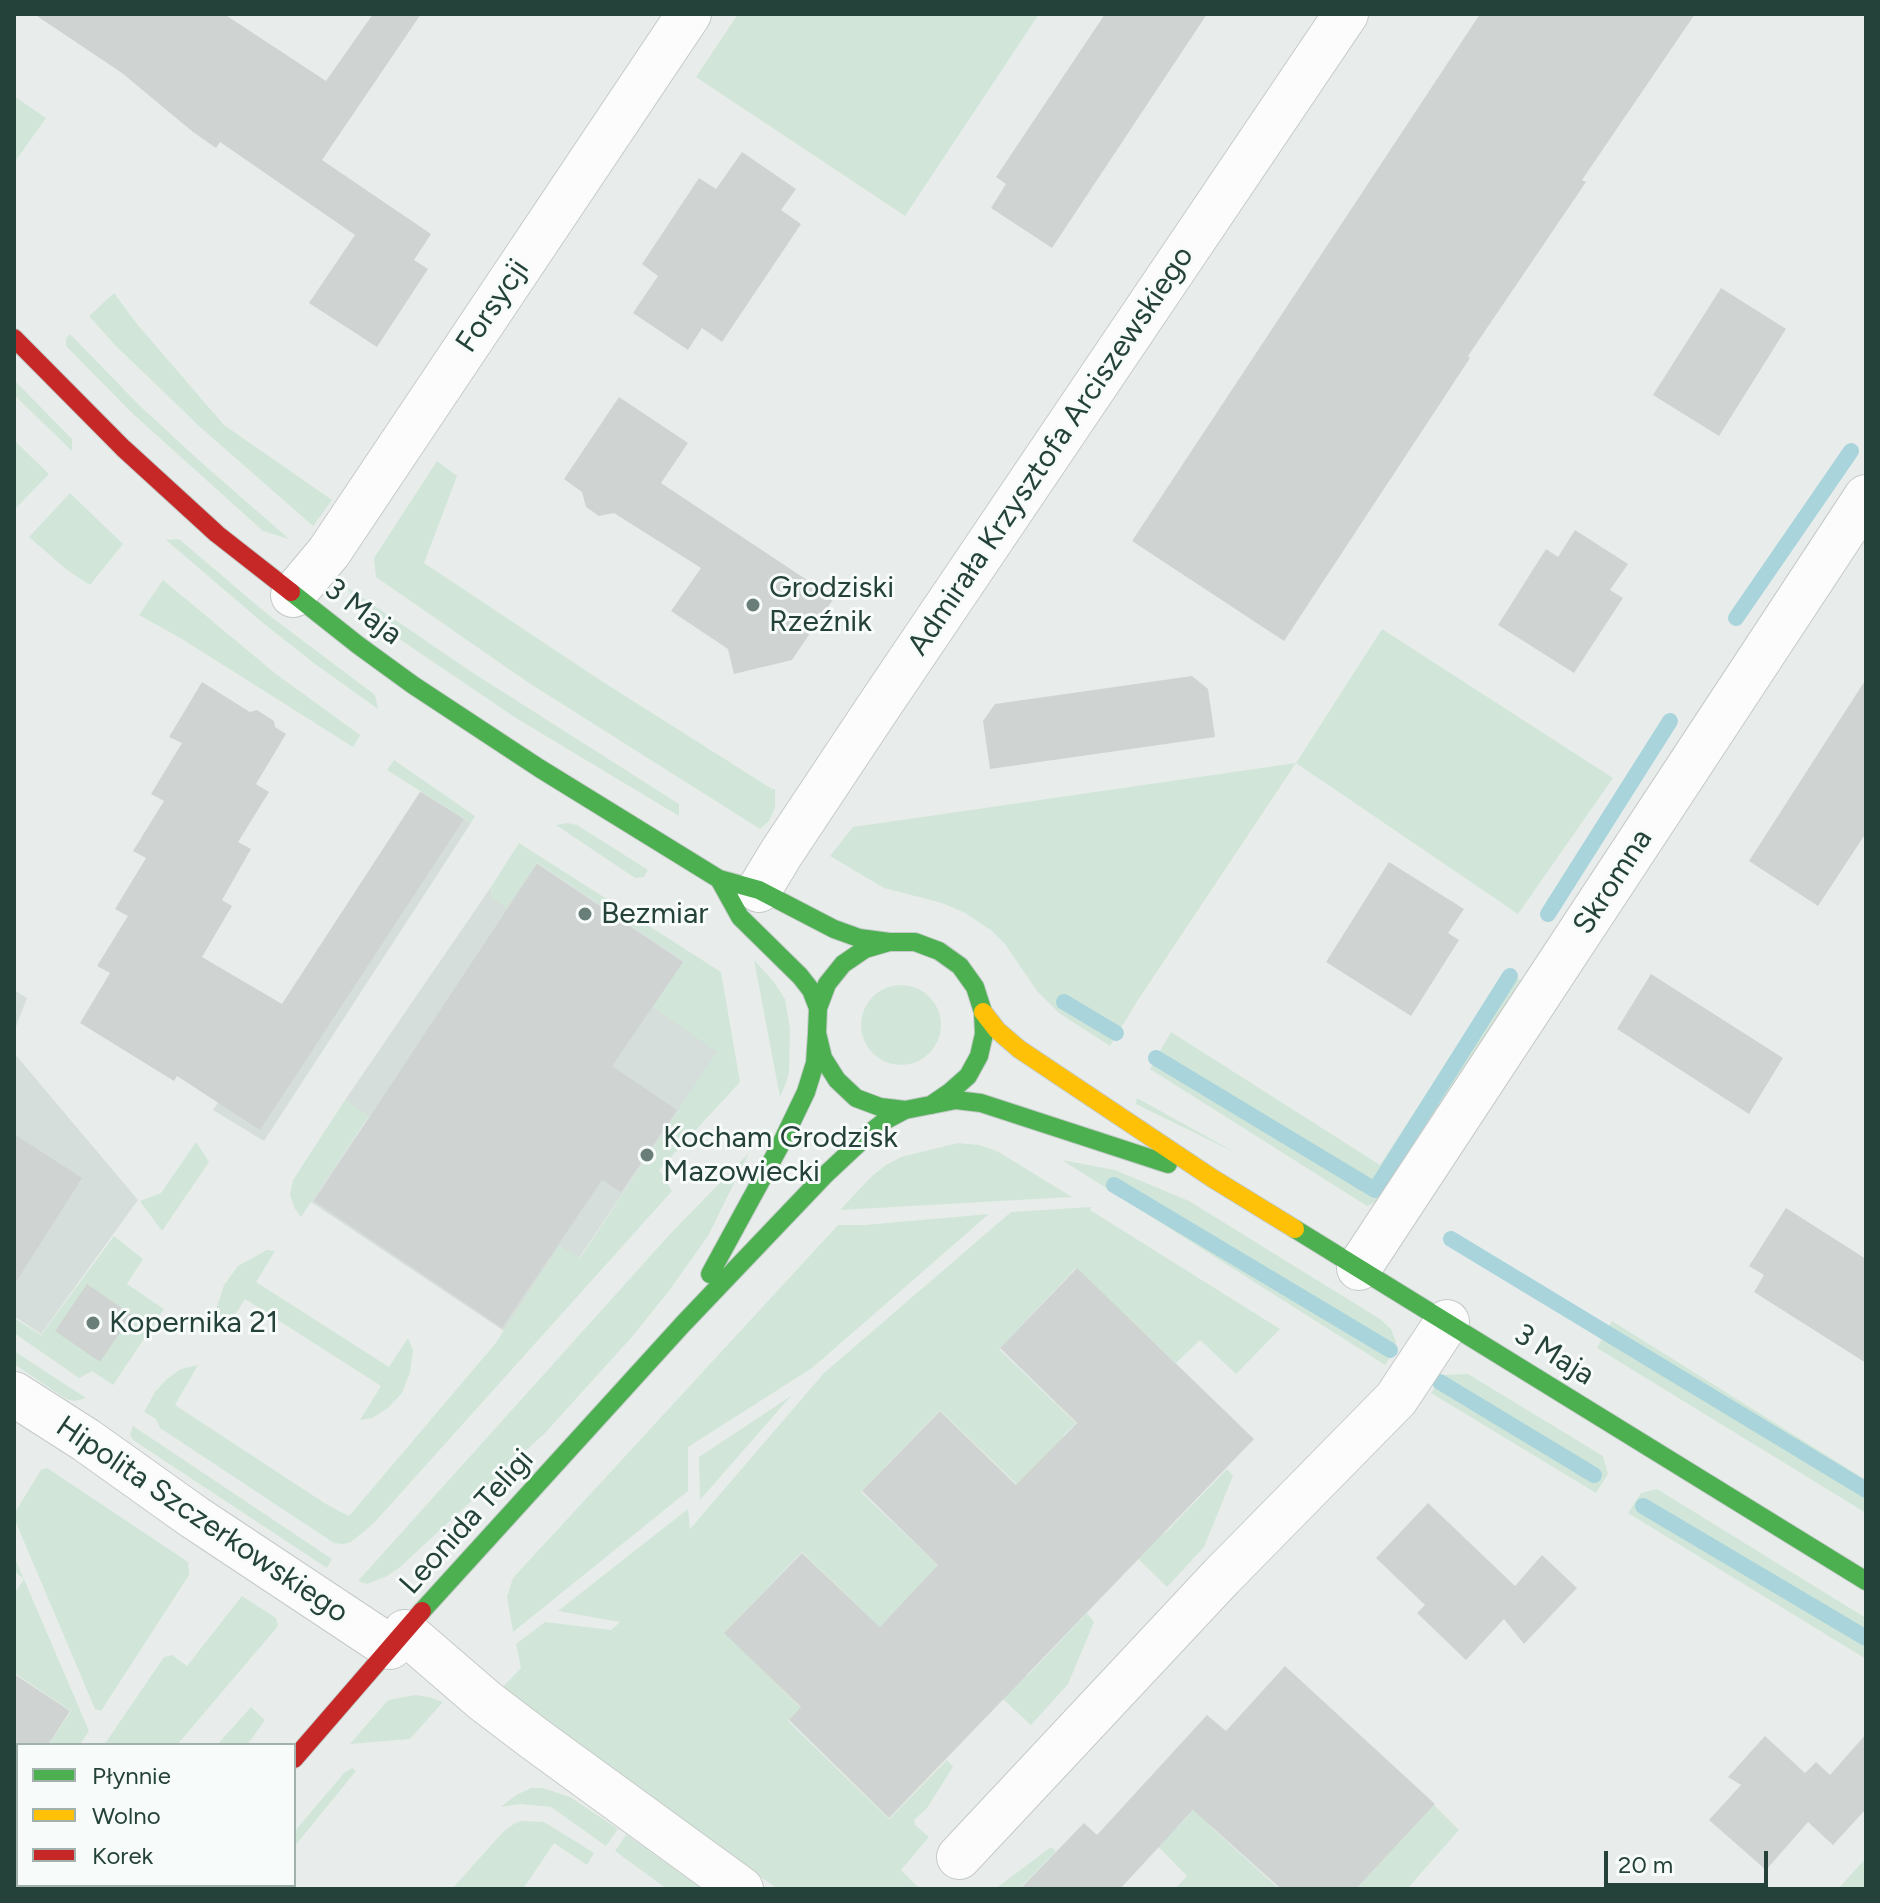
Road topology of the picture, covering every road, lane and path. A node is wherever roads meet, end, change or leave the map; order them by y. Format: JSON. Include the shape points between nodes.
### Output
{"nodes":[{"id":1,"x":689,"y":14,"type":"edge"},
{"id":2,"x":1346,"y":14,"type":"edge"},
{"id":3,"x":14,"y":338,"type":"edge"},
{"id":4,"x":1866,"y":497,"type":"edge"},
{"id":5,"x":293,"y":595,"type":"junction"},
{"id":6,"x":739,"y":884,"type":"junction"},
{"id":7,"x":889,"y":942,"type":"junction"},
{"id":8,"x":818,"y":1008,"type":"junction"},
{"id":9,"x":983,"y":1012,"type":"junction"},
{"id":10,"x":817,"y":1033,"type":"junction"},
{"id":11,"x":931,"y":1105,"type":"junction"},
{"id":12,"x":905,"y":1110,"type":"junction"},
{"id":13,"x":1212,"y":1178,"type":"junction"},
{"id":14,"x":1359,"y":1268,"type":"junction"},
{"id":15,"x":1447,"y":1322,"type":"junction"},
{"id":16,"x":683,"y":1324,"type":"junction"},
{"id":17,"x":14,"y":1394,"type":"edge"},
{"id":18,"x":1866,"y":1581,"type":"edge"},
{"id":19,"x":398,"y":1640,"type":"junction"},
{"id":20,"x":296,"y":1757,"type":"edge"},
{"id":21,"x":959,"y":1857,"type":"dead end"},
{"id":22,"x":741,"y":1889,"type":"edge"}],
"edges":[{"from":1,"to":5,"type":"street","name":"Forsycji","via":[[329,552]]},
{"from":2,"to":6,"type":"street","name":"Admirała Krzysztofa Arciszewskiego","via":[[789,841]]},
{"from":3,"to":5,"type":"street","name":"3 Maja","via":[[158,480]]},
{"from":4,"to":14,"type":"street","name":"Skromna"},
{"from":5,"to":6,"type":"street","name":"3 Maja","via":[[539,768]]},
{"from":6,"to":7,"type":"street","name":"3 Maja","via":[[834,929]]},
{"from":6,"to":8,"type":"street","name":"3 Maja","via":[[740,917],[800,976]]},
{"from":7,"to":8,"type":"street","name":"3 Maja","via":[[865,949],[843,964],[827,984]]},
{"from":7,"to":9,"type":"street","name":"3 Maja","via":[[915,942],[960,966],[975,987]]},
{"from":8,"to":10,"type":"street","name":"3 Maja"},
{"from":9,"to":11,"type":"street","name":"3 Maja","via":[[979,1056],[968,1076]]},
{"from":9,"to":13,"type":"street","name":"3 Maja","via":[[1019,1049]]},
{"from":10,"to":12,"type":"street","name":"3 Maja","via":[[823,1058],[856,1098]]},
{"from":10,"to":16,"type":"street","name":"Leonida Teligi","via":[[806,1092]]},
{"from":11,"to":12,"type":"street","name":"3 Maja"},
{"from":11,"to":13,"type":"street","name":"3 Maja","via":[[981,1103]]},
{"from":12,"to":16,"type":"street","name":"Leonida Teligi","via":[[872,1131],[824,1176]]},
{"from":13,"to":14,"type":"street","name":"3 Maja"},
{"from":14,"to":15,"type":"street","name":"3 Maja"},
{"from":15,"to":18,"type":"street","name":"3 Maja"},
{"from":15,"to":21,"type":"street","via":[[1396,1399]]},
{"from":16,"to":19,"type":"street","name":"Leonida Teligi"},
{"from":17,"to":19,"type":"street","name":"Hipolita Szczerkowskiego","via":[[206,1525]]},
{"from":19,"to":20,"type":"street","name":"Leonida Teligi"},
{"from":19,"to":22,"type":"street","name":"Hipolita Szczerkowskiego"}]}
